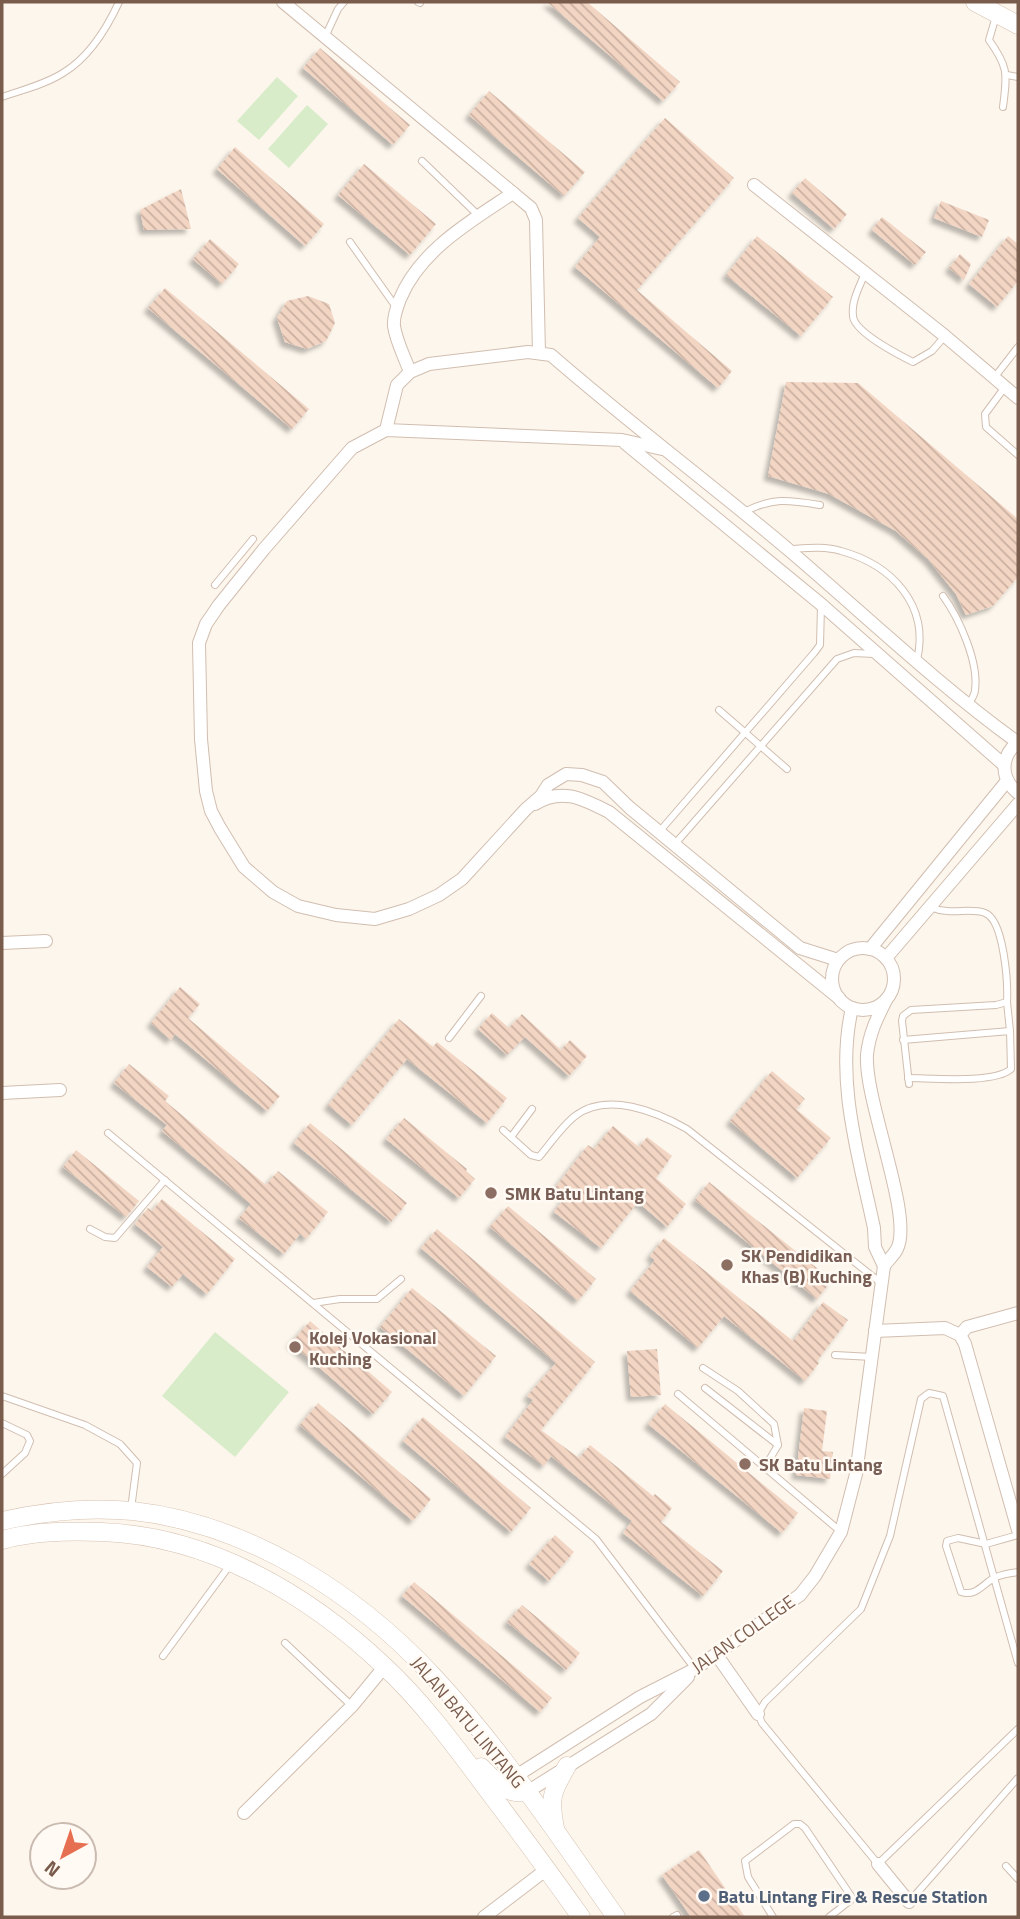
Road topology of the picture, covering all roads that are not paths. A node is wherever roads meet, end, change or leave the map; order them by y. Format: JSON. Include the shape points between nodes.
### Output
{"nodes":[{"id":1,"x":120,"y":2,"type":"edge"},
{"id":2,"x":283,"y":2,"type":"edge"},
{"id":3,"x":344,"y":2,"type":"edge"},
{"id":4,"x":975,"y":2,"type":"edge"},
{"id":5,"x":996,"y":14,"type":"junction"},
{"id":6,"x":1018,"y":25,"type":"edge"},
{"id":7,"x":325,"y":37,"type":"junction"},
{"id":8,"x":1007,"y":75,"type":"junction"},
{"id":9,"x":1018,"y":77,"type":"edge"},
{"id":10,"x":2,"y":97,"type":"edge"},
{"id":11,"x":1003,"y":107,"type":"dead end"},
{"id":12,"x":422,"y":161,"type":"dead end"},
{"id":13,"x":754,"y":186,"type":"dead end"},
{"id":14,"x":513,"y":193,"type":"junction"},
{"id":15,"x":479,"y":215,"type":"junction"},
{"id":16,"x":351,"y":242,"type":"dead end"},
{"id":17,"x":865,"y":273,"type":"junction"},
{"id":18,"x":397,"y":308,"type":"junction"},
{"id":19,"x":945,"y":336,"type":"junction"},
{"id":20,"x":1018,"y":347,"type":"edge"},
{"id":21,"x":539,"y":353,"type":"junction"},
{"id":22,"x":410,"y":372,"type":"junction"},
{"id":23,"x":994,"y":378,"type":"junction"},
{"id":24,"x":1005,"y":387,"type":"junction"},
{"id":25,"x":1018,"y":398,"type":"edge"},
{"id":26,"x":386,"y":430,"type":"junction"},
{"id":27,"x":622,"y":440,"type":"junction"},
{"id":28,"x":662,"y":449,"type":"junction"},
{"id":29,"x":1018,"y":455,"type":"edge"},
{"id":30,"x":820,"y":505,"type":"dead end"},
{"id":31,"x":743,"y":512,"type":"junction"},
{"id":32,"x":253,"y":539,"type":"dead end"},
{"id":33,"x":789,"y":550,"type":"junction"},
{"id":34,"x":771,"y":563,"type":"junction"},
{"id":35,"x":215,"y":585,"type":"dead end"},
{"id":36,"x":943,"y":596,"type":"dead end"},
{"id":37,"x":821,"y":605,"type":"junction"},
{"id":38,"x":879,"y":654,"type":"junction"},
{"id":39,"x":916,"y":662,"type":"junction"},
{"id":40,"x":968,"y":705,"type":"junction"},
{"id":41,"x":719,"y":710,"type":"dead end"},
{"id":42,"x":745,"y":734,"type":"junction"},
{"id":43,"x":1018,"y":742,"type":"edge"},
{"id":44,"x":760,"y":747,"type":"junction"},
{"id":45,"x":1004,"y":765,"type":"junction"},
{"id":46,"x":787,"y":769,"type":"dead end"},
{"id":47,"x":1007,"y":781,"type":"junction"},
{"id":48,"x":1018,"y":793,"type":"edge"},
{"id":49,"x":1018,"y":804,"type":"edge"},
{"id":50,"x":526,"y":809,"type":"junction"},
{"id":51,"x":659,"y":832,"type":"junction"},
{"id":52,"x":674,"y":845,"type":"junction"},
{"id":53,"x":928,"y":906,"type":"junction"},
{"id":54,"x":46,"y":941,"type":"dead end"},
{"id":55,"x":2,"y":943,"type":"edge"},
{"id":56,"x":870,"y":949,"type":"junction"},
{"id":57,"x":886,"y":958,"type":"junction"},
{"id":58,"x":838,"y":960,"type":"junction"},
{"id":59,"x":481,"y":996,"type":"dead end"},
{"id":60,"x":839,"y":998,"type":"junction"},
{"id":61,"x":887,"y":1000,"type":"junction"},
{"id":62,"x":1007,"y":1002,"type":"junction"},
{"id":63,"x":852,"y":1008,"type":"junction"},
{"id":64,"x":1010,"y":1031,"type":"junction"},
{"id":65,"x":449,"y":1038,"type":"dead end"},
{"id":66,"x":903,"y":1040,"type":"junction"},
{"id":67,"x":60,"y":1090,"type":"dead end"},
{"id":68,"x":2,"y":1093,"type":"edge"},
{"id":69,"x":532,"y":1108,"type":"dead end"},
{"id":70,"x":503,"y":1130,"type":"dead end"},
{"id":71,"x":108,"y":1133,"type":"dead end"},
{"id":72,"x":511,"y":1137,"type":"junction"},
{"id":73,"x":165,"y":1181,"type":"junction"},
{"id":74,"x":90,"y":1229,"type":"dead end"},
{"id":75,"x":884,"y":1266,"type":"junction"},
{"id":76,"x":401,"y":1279,"type":"dead end"},
{"id":77,"x":881,"y":1283,"type":"junction"},
{"id":78,"x":313,"y":1303,"type":"junction"},
{"id":79,"x":1018,"y":1312,"type":"edge"},
{"id":80,"x":875,"y":1331,"type":"junction"},
{"id":81,"x":960,"y":1335,"type":"junction"},
{"id":82,"x":835,"y":1355,"type":"dead end"},
{"id":83,"x":872,"y":1357,"type":"junction"},
{"id":84,"x":703,"y":1368,"type":"dead end"},
{"id":85,"x":705,"y":1388,"type":"dead end"},
{"id":86,"x":678,"y":1395,"type":"dead end"},
{"id":87,"x":2,"y":1396,"type":"edge"},
{"id":88,"x":2,"y":1423,"type":"edge"},
{"id":89,"x":778,"y":1445,"type":"junction"},
{"id":90,"x":765,"y":1467,"type":"junction"},
{"id":91,"x":2,"y":1474,"type":"edge"},
{"id":92,"x":131,"y":1511,"type":"junction"},
{"id":93,"x":2,"y":1521,"type":"edge"},
{"id":94,"x":841,"y":1532,"type":"junction"},
{"id":95,"x":1018,"y":1533,"type":"edge"},
{"id":96,"x":2,"y":1540,"type":"edge"},
{"id":97,"x":986,"y":1544,"type":"junction"},
{"id":98,"x":231,"y":1564,"type":"junction"},
{"id":99,"x":1018,"y":1572,"type":"edge"},
{"id":100,"x":995,"y":1577,"type":"junction"},
{"id":101,"x":285,"y":1643,"type":"dead end"},
{"id":102,"x":716,"y":1654,"type":"junction"},
{"id":103,"x":163,"y":1656,"type":"dead end"},
{"id":104,"x":1018,"y":1663,"type":"edge"},
{"id":105,"x":385,"y":1666,"type":"junction"},
{"id":106,"x":695,"y":1669,"type":"junction"},
{"id":107,"x":640,"y":1697,"type":"junction"},
{"id":108,"x":352,"y":1706,"type":"junction"},
{"id":109,"x":651,"y":1714,"type":"junction"},
{"id":110,"x":758,"y":1714,"type":"junction"},
{"id":111,"x":1018,"y":1729,"type":"edge"},
{"id":112,"x":448,"y":1737,"type":"junction"},
{"id":113,"x":567,"y":1766,"type":"junction"},
{"id":114,"x":1018,"y":1779,"type":"edge"},
{"id":115,"x":517,"y":1786,"type":"junction"},
{"id":116,"x":244,"y":1812,"type":"dead end"},
{"id":117,"x":555,"y":1832,"type":"junction"},
{"id":118,"x":531,"y":1847,"type":"junction"},
{"id":119,"x":878,"y":1864,"type":"junction"},
{"id":120,"x":1006,"y":1866,"type":"dead end"},
{"id":121,"x":547,"y":1869,"type":"junction"},
{"id":122,"x":1018,"y":1880,"type":"edge"},
{"id":123,"x":909,"y":1902,"type":"joint"},
{"id":124,"x":484,"y":1917,"type":"edge"},
{"id":125,"x":580,"y":1917,"type":"edge"},
{"id":126,"x":616,"y":1917,"type":"edge"},
{"id":127,"x":773,"y":1917,"type":"edge"},
{"id":128,"x":829,"y":1917,"type":"edge"}],
"edges":[{"from":1,"to":10,"type":"lane","via":[[108,25],[64,73]]},
{"from":2,"to":7,"type":"street"},
{"from":3,"to":7,"type":"lane"},
{"from":4,"to":5,"type":"main road"},
{"from":5,"to":6,"type":"main road"},
{"from":5,"to":8,"type":"lane","via":[[989,40]]},
{"from":7,"to":14,"type":"street"},
{"from":8,"to":9,"type":"lane"},
{"from":8,"to":11,"type":"lane"},
{"from":12,"to":15,"type":"lane"},
{"from":13,"to":17,"type":"street"},
{"from":14,"to":15,"type":"street"},
{"from":14,"to":21,"type":"street","via":[[537,220]]},
{"from":15,"to":18,"type":"street","via":[[429,255],[406,285]]},
{"from":16,"to":18,"type":"lane"},
{"from":17,"to":19,"type":"street"},
{"from":17,"to":19,"type":"lane","via":[[855,299],[854,322],[887,349],[914,362]]},
{"from":18,"to":22,"type":"street","via":[[394,326]]},
{"from":19,"to":23,"type":"street"},
{"from":20,"to":23,"type":"lane"},
{"from":21,"to":22,"type":"street","via":[[429,365]]},
{"from":21,"to":28,"type":"street","via":[[551,355]]},
{"from":22,"to":26,"type":"street","via":[[397,385]]},
{"from":23,"to":24,"type":"street"},
{"from":24,"to":25,"type":"street"},
{"from":24,"to":29,"type":"lane","via":[[985,415],[986,427]]},
{"from":26,"to":27,"type":"street"},
{"from":26,"to":50,"type":"street","via":[[352,447],[206,624],[199,643],[201,739],[211,811],[244,867],[273,892],[298,906],[375,919],[409,909],[462,879]]},
{"from":27,"to":28,"type":"street"},
{"from":27,"to":34,"type":"street"},
{"from":28,"to":31,"type":"street"},
{"from":30,"to":31,"type":"lane","via":[[764,501]]},
{"from":31,"to":33,"type":"street"},
{"from":32,"to":35,"type":"lane"},
{"from":33,"to":34,"type":"street"},
{"from":33,"to":39,"type":"street"},
{"from":33,"to":39,"type":"lane","via":[[840,550],[887,573],[905,591],[918,622],[921,640]]},
{"from":34,"to":37,"type":"street"},
{"from":36,"to":40,"type":"lane","via":[[957,615],[972,663],[975,693]]},
{"from":37,"to":38,"type":"street"},
{"from":37,"to":42,"type":"lane","via":[[820,645]]},
{"from":38,"to":44,"type":"lane","via":[[854,653],[837,659]]},
{"from":38,"to":45,"type":"street"},
{"from":39,"to":40,"type":"street"},
{"from":40,"to":43,"type":"street"},
{"from":41,"to":42,"type":"lane"},
{"from":42,"to":44,"type":"lane"},
{"from":42,"to":51,"type":"lane"},
{"from":43,"to":45,"type":"street"},
{"from":44,"to":46,"type":"lane"},
{"from":44,"to":52,"type":"lane"},
{"from":45,"to":47,"type":"street"},
{"from":47,"to":48,"type":"street"},
{"from":47,"to":56,"type":"street"},
{"from":49,"to":53,"type":"street"},
{"from":50,"to":51,"type":"street","via":[[558,777],[582,775],[603,782]]},
{"from":50,"to":60,"type":"street","via":[[558,795],[576,796],[608,812]]},
{"from":51,"to":52,"type":"street"},
{"from":52,"to":58,"type":"street","via":[[800,948]]},
{"from":53,"to":57,"type":"street"},
{"from":53,"to":62,"type":"lane","via":[[992,916],[998,926]]},
{"from":54,"to":55,"type":"street"},
{"from":56,"to":57,"type":"street"},
{"from":56,"to":58,"type":"street","via":[[852,950]]},
{"from":57,"to":61,"type":"street","via":[[894,979]]},
{"from":58,"to":60,"type":"street","via":[[833,984]]},
{"from":59,"to":65,"type":"lane"},
{"from":60,"to":63,"type":"street"},
{"from":61,"to":63,"type":"street","via":[[870,1009]]},
{"from":61,"to":75,"type":"street","via":[[872,1026],[867,1056],[900,1227],[898,1247]]},
{"from":62,"to":64,"type":"lane"},
{"from":62,"to":66,"type":"lane","via":[[911,1010],[903,1016]]},
{"from":63,"to":75,"type":"street","via":[[846,1035],[846,1086],[875,1247]]},
{"from":64,"to":66,"type":"lane"},
{"from":64,"to":66,"type":"lane","via":[[1011,1069],[991,1077],[908,1081]]},
{"from":67,"to":68,"type":"street"},
{"from":69,"to":72,"type":"lane"},
{"from":70,"to":72,"type":"lane"},
{"from":71,"to":73,"type":"lane"},
{"from":72,"to":77,"type":"lane","via":[[539,1157],[575,1116],[595,1106],[641,1108],[667,1118],[687,1129]]},
{"from":73,"to":74,"type":"lane","via":[[115,1238]]},
{"from":73,"to":78,"type":"lane"},
{"from":75,"to":77,"type":"street","name":"JALAN COLLEGE"},
{"from":76,"to":78,"type":"lane","via":[[377,1299]]},
{"from":77,"to":80,"type":"street","name":"JALAN COLLEGE"},
{"from":78,"to":106,"type":"lane","via":[[596,1539]]},
{"from":79,"to":81,"type":"street","via":[[967,1327]]},
{"from":80,"to":81,"type":"street","via":[[945,1328]]},
{"from":80,"to":83,"type":"street","name":"JALAN COLLEGE"},
{"from":81,"to":95,"type":"street"},
{"from":82,"to":83,"type":"lane"},
{"from":83,"to":94,"type":"street","name":"JALAN COLLEGE","via":[[856,1474]]},
{"from":84,"to":89,"type":"lane","via":[[738,1391],[774,1424]]},
{"from":85,"to":89,"type":"lane"},
{"from":86,"to":90,"type":"lane"},
{"from":87,"to":92,"type":"lane","via":[[85,1424],[120,1444],[137,1464]]},
{"from":88,"to":91,"type":"lane","via":[[30,1441],[26,1453]]},
{"from":89,"to":90,"type":"lane"},
{"from":90,"to":94,"type":"lane"},
{"from":92,"to":93,"type":"main road","name":"JALAN BATU LINTANG","via":[[38,1513]]},
{"from":92,"to":115,"type":"main road","name":"JALAN BATU LINTANG","via":[[212,1528],[268,1551],[355,1606],[434,1677]]},
{"from":94,"to":102,"type":"street","name":"JALAN COLLEGE","via":[[800,1595]]},
{"from":95,"to":97,"type":"lane"},
{"from":96,"to":98,"type":"main road","name":"JALAN BATU LINTANG","via":[[41,1532],[123,1533],[166,1541]]},
{"from":97,"to":100,"type":"lane"},
{"from":97,"to":100,"type":"lane","via":[[958,1538],[947,1541],[946,1546],[961,1592],[978,1591]]},
{"from":97,"to":110,"type":"lane","via":[[943,1396],[929,1392],[921,1399],[890,1536],[861,1609]]},
{"from":98,"to":103,"type":"lane"},
{"from":98,"to":105,"type":"main road","name":"JALAN BATU LINTANG","via":[[327,1617]]},
{"from":99,"to":100,"type":"lane"},
{"from":100,"to":104,"type":"lane"},
{"from":101,"to":108,"type":"lane"},
{"from":102,"to":106,"type":"street","name":"JALAN COLLEGE"},
{"from":102,"to":110,"type":"street"},
{"from":105,"to":108,"type":"street"},
{"from":105,"to":112,"type":"main road","name":"JALAN BATU LINTANG"},
{"from":106,"to":107,"type":"street","name":"JALAN COLLEGE"},
{"from":106,"to":109,"type":"street"},
{"from":107,"to":109,"type":"street","via":[[653,1702]]},
{"from":107,"to":115,"type":"street","name":"JALAN COLLEGE"},
{"from":108,"to":116,"type":"street"},
{"from":109,"to":113,"type":"street"},
{"from":110,"to":119,"type":"lane"},
{"from":111,"to":119,"type":"lane"},
{"from":112,"to":115,"type":"main road"},
{"from":112,"to":118,"type":"main road","name":"JALAN BATU LINTANG"},
{"from":113,"to":115,"type":"street"},
{"from":113,"to":117,"type":"main road","via":[[552,1791]]},
{"from":114,"to":123,"type":"lane"},
{"from":115,"to":117,"type":"main road","name":"JALAN BATU LINTANG"},
{"from":115,"to":118,"type":"main road","via":[[513,1807]]},
{"from":117,"to":126,"type":"main road","name":"JALAN BATU LINTANG"},
{"from":118,"to":121,"type":"main road","name":"JALAN BATU LINTANG"},
{"from":119,"to":123,"type":"street"},
{"from":120,"to":122,"type":"lane"},
{"from":121,"to":124,"type":"street"},
{"from":121,"to":125,"type":"main road","name":"JALAN BATU LINTANG"},
{"from":127,"to":128,"type":"lane","via":[[748,1877],[745,1861],[794,1824],[806,1829],[851,1896]]}]}
